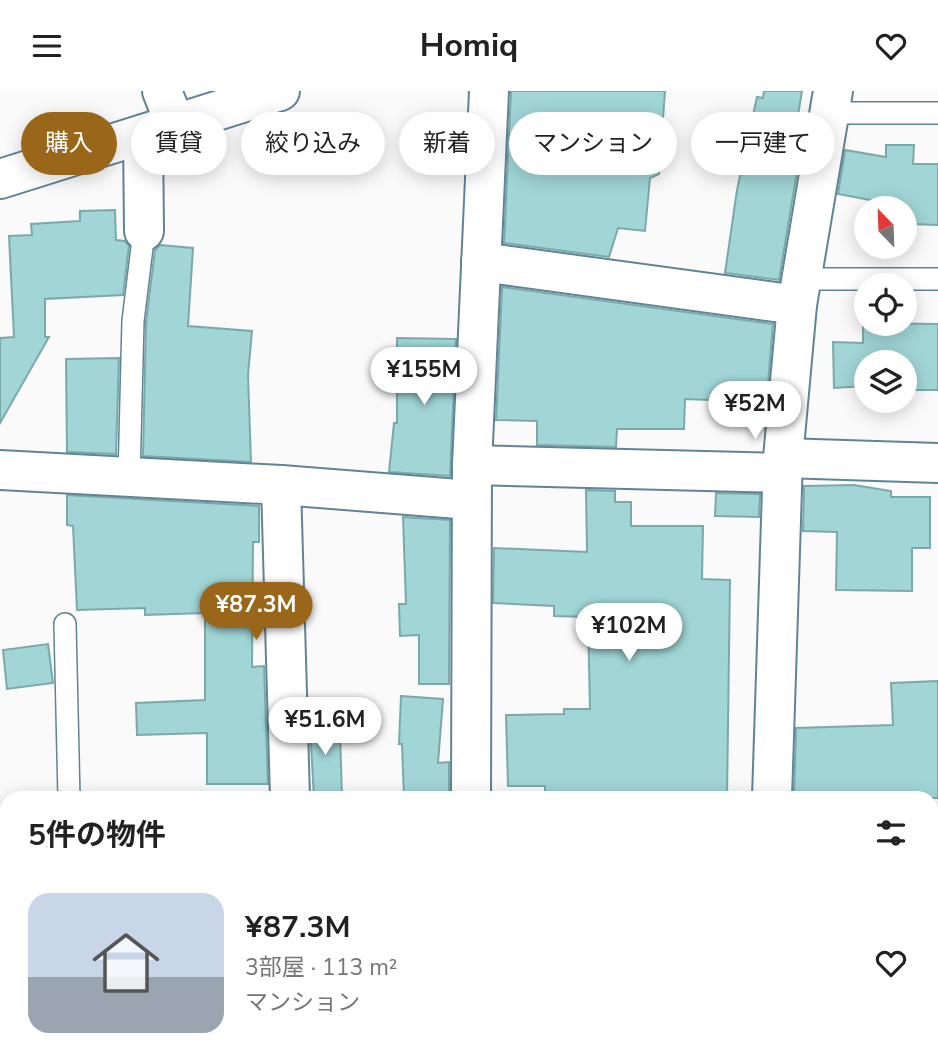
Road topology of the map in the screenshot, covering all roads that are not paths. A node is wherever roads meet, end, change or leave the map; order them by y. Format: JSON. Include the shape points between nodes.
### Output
{"nodes":[{"id":1,"x":281,"y":91,"type":"edge"},
{"id":2,"x":489,"y":91,"type":"edge"},
{"id":3,"x":831,"y":102,"type":"edge"},
{"id":4,"x":183,"y":112,"type":"edge"},
{"id":5,"x":938,"y":113,"type":"edge"},
{"id":6,"x":131,"y":128,"type":"edge"},
{"id":7,"x":152,"y":175,"type":"edge"},
{"id":8,"x":0,"y":179,"type":"edge"},
{"id":9,"x":144,"y":231,"type":"joint"},
{"id":10,"x":481,"y":262,"type":"junction"},
{"id":11,"x":938,"y":279,"type":"edge"},
{"id":12,"x":799,"y":292,"type":"junction"},
{"id":13,"x":938,"y":463,"type":"edge"},
{"id":14,"x":783,"y":465,"type":"junction"},
{"id":15,"x":0,"y":470,"type":"edge"},
{"id":16,"x":129,"y":478,"type":"junction"},
{"id":17,"x":471,"y":483,"type":"junction"},
{"id":18,"x":281,"y":485,"type":"junction"},
{"id":19,"x":65,"y":624,"type":"dead end"},
{"id":20,"x":69,"y":791,"type":"edge"},
{"id":21,"x":290,"y":791,"type":"edge"},
{"id":22,"x":471,"y":791,"type":"edge"},
{"id":23,"x":772,"y":791,"type":"edge"}],
"edges":[{"from":1,"to":4,"type":"street"},
{"from":2,"to":10,"type":"street"},
{"from":3,"to":5,"type":"lane"},
{"from":3,"to":12,"type":"street"},
{"from":6,"to":8,"type":"street"},
{"from":7,"to":9,"type":"street"},
{"from":9,"to":16,"type":"lane","via":[[133,321]]},
{"from":10,"to":12,"type":"street"},
{"from":10,"to":17,"type":"street"},
{"from":11,"to":12,"type":"lane"},
{"from":12,"to":14,"type":"street"},
{"from":13,"to":14,"type":"street"},
{"from":14,"to":17,"type":"street"},
{"from":14,"to":23,"type":"street"},
{"from":15,"to":16,"type":"street"},
{"from":16,"to":18,"type":"street"},
{"from":17,"to":18,"type":"street"},
{"from":17,"to":22,"type":"street"},
{"from":18,"to":21,"type":"street"},
{"from":19,"to":20,"type":"lane"}]}
